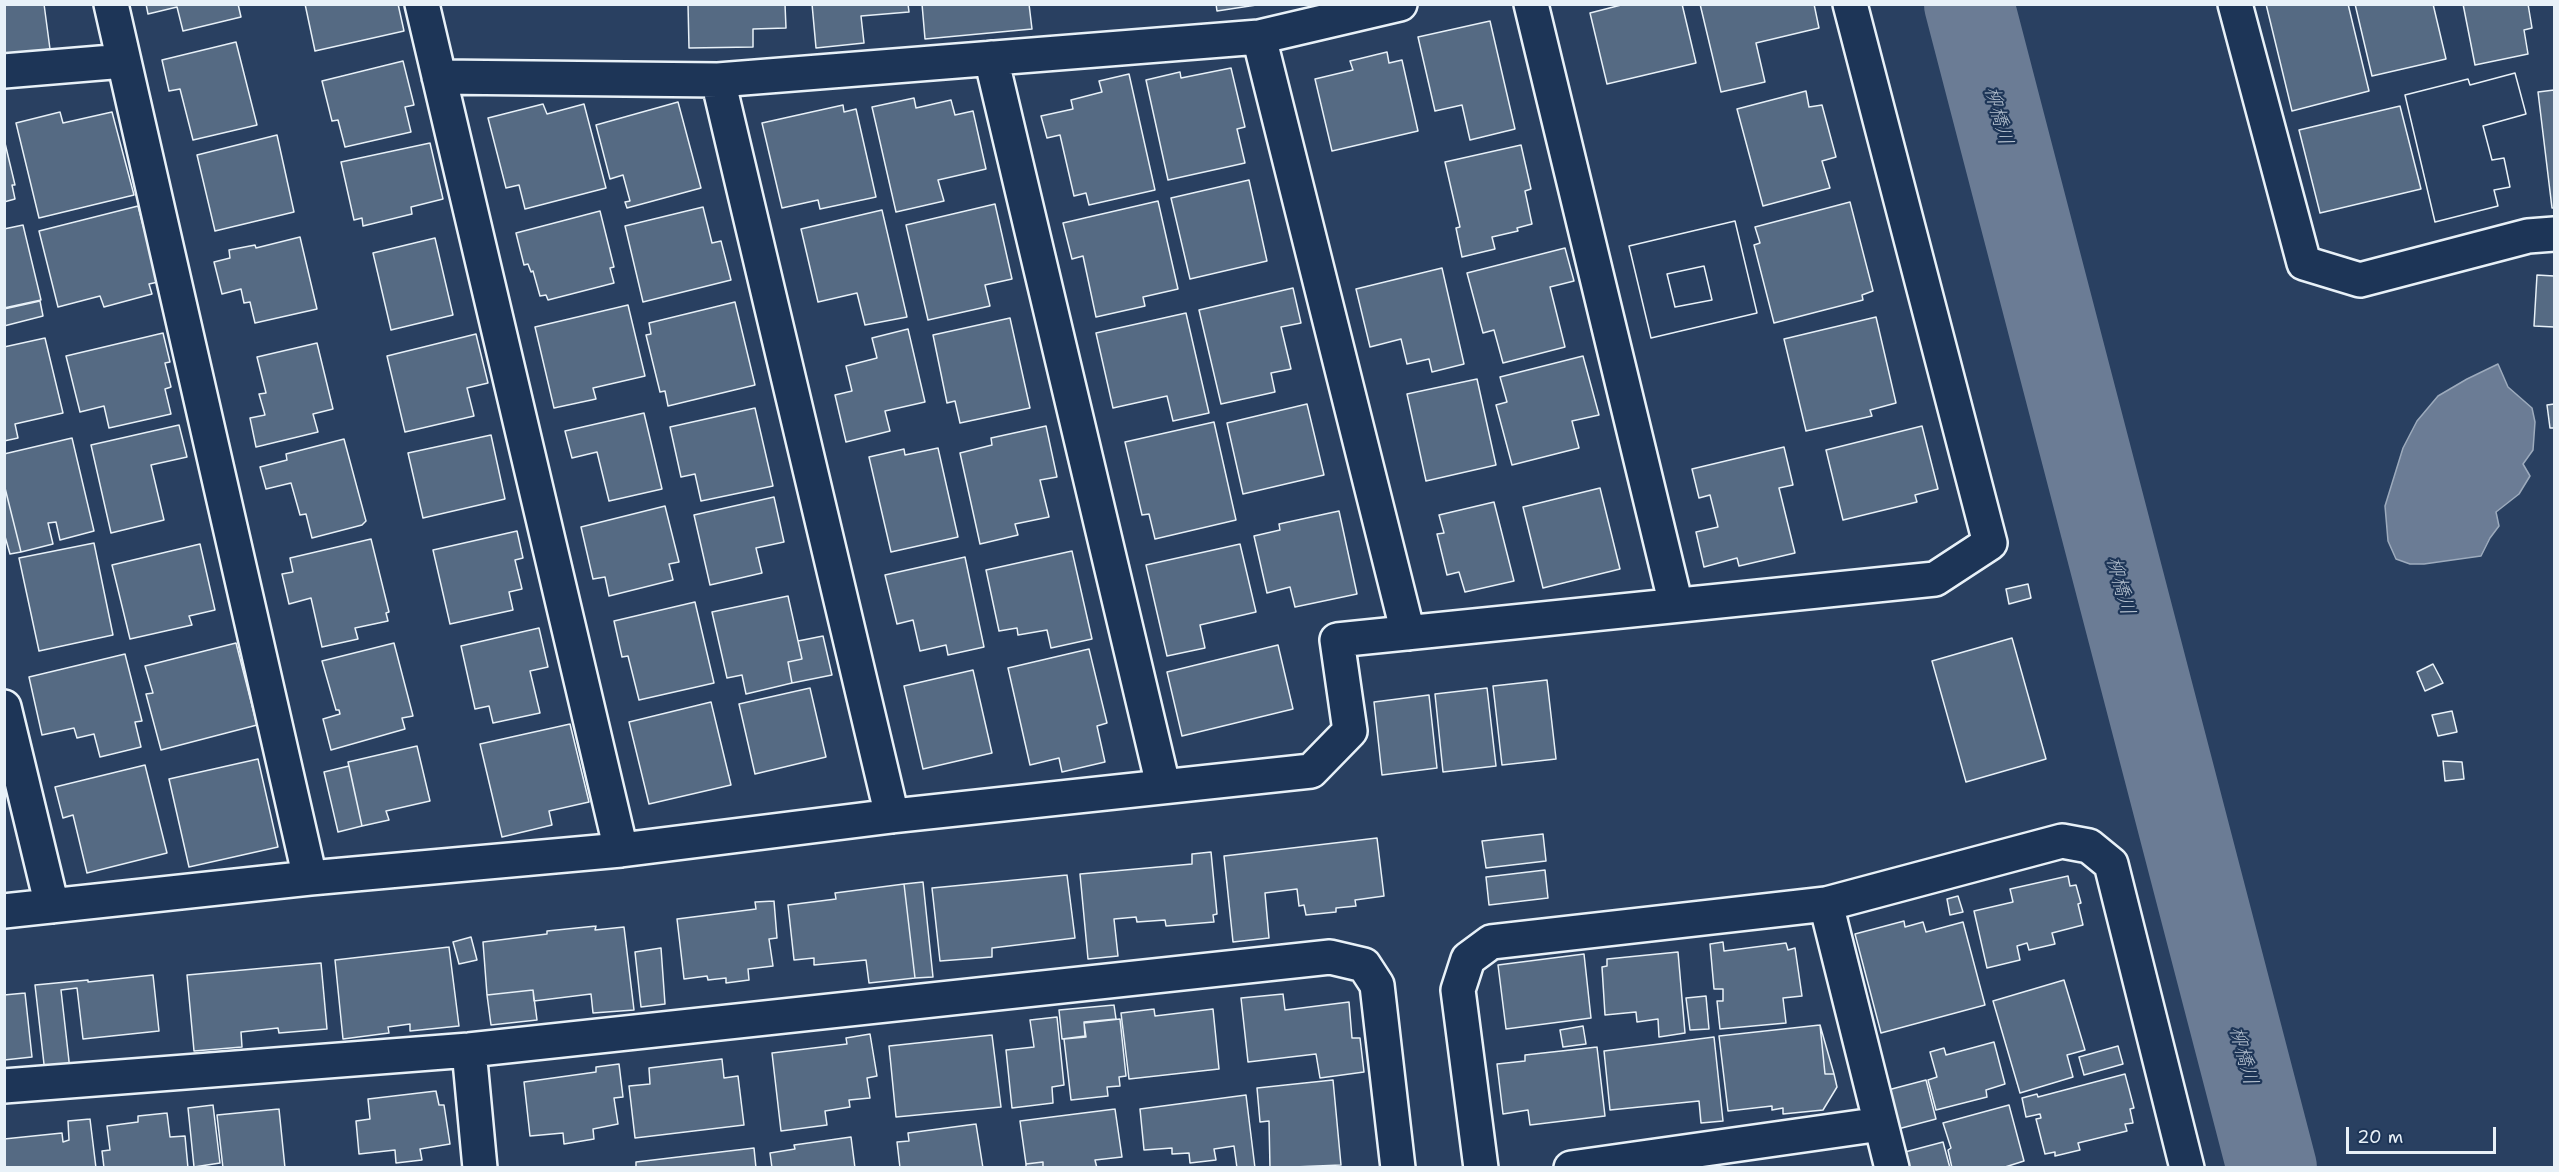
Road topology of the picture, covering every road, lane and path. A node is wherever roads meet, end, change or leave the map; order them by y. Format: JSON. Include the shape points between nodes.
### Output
{"nodes":[{"id":1,"x":111,"y":4,"type":"edge"},
{"id":2,"x":422,"y":4,"type":"edge"},
{"id":3,"x":1400,"y":4,"type":"edge"},
{"id":4,"x":1531,"y":4,"type":"edge"},
{"id":5,"x":1850,"y":4,"type":"edge"},
{"id":6,"x":2235,"y":4,"type":"edge"},
{"id":7,"x":1259,"y":37,"type":"junction"},
{"id":8,"x":991,"y":58,"type":"junction"},
{"id":9,"x":124,"y":61,"type":"junction"},
{"id":10,"x":4,"y":72,"type":"edge"},
{"id":11,"x":439,"y":77,"type":"junction"},
{"id":12,"x":718,"y":80,"type":"junction"},
{"id":13,"x":2554,"y":234,"type":"edge"},
{"id":14,"x":1676,"y":606,"type":"junction"},
{"id":15,"x":1408,"y":633,"type":"junction"},
{"id":16,"x":4,"y":706,"type":"edge"},
{"id":17,"x":1163,"y":785,"type":"junction"},
{"id":18,"x":892,"y":816,"type":"junction"},
{"id":19,"x":621,"y":850,"type":"junction"},
{"id":20,"x":310,"y":878,"type":"junction"},
{"id":21,"x":1826,"y":904,"type":"junction"},
{"id":22,"x":52,"y":906,"type":"junction"},
{"id":23,"x":4,"y":911,"type":"edge"},
{"id":24,"x":469,"y":1050,"type":"junction"},
{"id":25,"x":4,"y":1086,"type":"edge"},
{"id":26,"x":1881,"y":1124,"type":"junction"},
{"id":27,"x":480,"y":1167,"type":"edge"},
{"id":28,"x":1398,"y":1167,"type":"edge"},
{"id":29,"x":1481,"y":1167,"type":"edge"},
{"id":30,"x":1571,"y":1167,"type":"edge"},
{"id":31,"x":1892,"y":1167,"type":"edge"},
{"id":32,"x":2187,"y":1167,"type":"edge"}],
"edges":[{"from":1,"to":9,"type":"street"},
{"from":2,"to":11,"type":"street"},
{"from":3,"to":7,"type":"street"},
{"from":4,"to":14,"type":"street"},
{"from":5,"to":14,"type":"street","via":[[1990,543],[1935,579]]},
{"from":6,"to":13,"type":"street","via":[[2304,263],[2360,280],[2528,236]]},
{"from":7,"to":8,"type":"street"},
{"from":7,"to":15,"type":"street"},
{"from":8,"to":12,"type":"street"},
{"from":8,"to":17,"type":"street"},
{"from":9,"to":10,"type":"street"},
{"from":9,"to":20,"type":"street"},
{"from":11,"to":12,"type":"street"},
{"from":11,"to":19,"type":"street"},
{"from":12,"to":18,"type":"street"},
{"from":14,"to":15,"type":"street"},
{"from":15,"to":17,"type":"street","via":[[1337,640],[1350,731],[1311,771]]},
{"from":16,"to":22,"type":"street"},
{"from":17,"to":18,"type":"street"},
{"from":18,"to":19,"type":"street"},
{"from":19,"to":20,"type":"street"},
{"from":20,"to":22,"type":"street"},
{"from":21,"to":26,"type":"street"},
{"from":21,"to":29,"type":"street","via":[[1491,942],[1468,959],[1458,990]]},
{"from":21,"to":32,"type":"street","via":[[2062,841],[2088,846],[2110,864]]},
{"from":22,"to":23,"type":"street"},
{"from":24,"to":25,"type":"street"},
{"from":24,"to":27,"type":"street"},
{"from":24,"to":28,"type":"street","via":[[1330,957],[1364,965],[1377,985]]},
{"from":26,"to":30,"type":"street"},
{"from":26,"to":31,"type":"street"}]}
